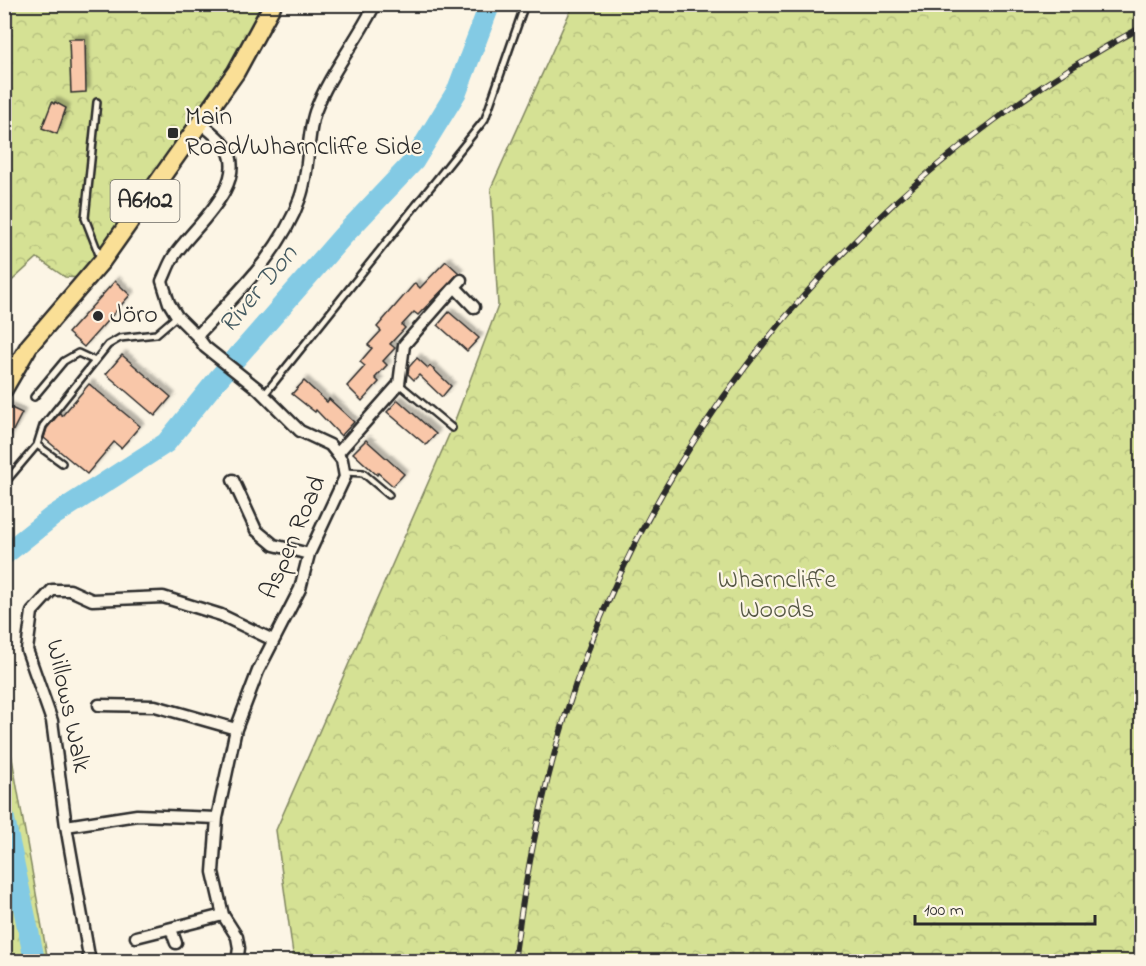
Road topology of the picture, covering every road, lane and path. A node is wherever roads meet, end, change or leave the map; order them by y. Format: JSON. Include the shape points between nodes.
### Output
{"nodes":[{"id":1,"x":273,"y":4,"type":"edge"},
{"id":2,"x":375,"y":4,"type":"edge"},
{"id":3,"x":525,"y":4,"type":"edge"},
{"id":4,"x":97,"y":102,"type":"dead end"},
{"id":5,"x":200,"y":122,"type":"junction"},
{"id":6,"x":102,"y":261,"type":"junction"},
{"id":7,"x":474,"y":308,"type":"dead end"},
{"id":8,"x":177,"y":316,"type":"junction"},
{"id":9,"x":197,"y":336,"type":"junction"},
{"id":10,"x":94,"y":361,"type":"junction"},
{"id":11,"x":399,"y":384,"type":"junction"},
{"id":12,"x":4,"y":389,"type":"edge"},
{"id":13,"x":261,"y":392,"type":"junction"},
{"id":14,"x":34,"y":397,"type":"dead end"},
{"id":15,"x":452,"y":428,"type":"dead end"},
{"id":16,"x":37,"y":445,"type":"junction"},
{"id":17,"x":338,"y":454,"type":"junction"},
{"id":18,"x":62,"y":463,"type":"dead end"},
{"id":19,"x":344,"y":472,"type":"junction"},
{"id":20,"x":233,"y":480,"type":"dead end"},
{"id":21,"x":4,"y":484,"type":"edge"},
{"id":22,"x":388,"y":495,"type":"dead end"},
{"id":23,"x":309,"y":554,"type":"junction"},
{"id":24,"x":273,"y":640,"type":"junction"},
{"id":25,"x":99,"y":705,"type":"dead end"},
{"id":26,"x":236,"y":729,"type":"junction"},
{"id":27,"x":217,"y":818,"type":"junction"},
{"id":28,"x":66,"y":826,"type":"junction"},
{"id":29,"x":223,"y":915,"type":"junction"},
{"id":30,"x":171,"y":929,"type":"junction"},
{"id":31,"x":135,"y":937,"type":"dead end"},
{"id":32,"x":176,"y":943,"type":"dead end"},
{"id":33,"x":90,"y":962,"type":"edge"},
{"id":34,"x":237,"y":962,"type":"edge"}],
"edges":[{"from":1,"to":5,"type":"main road","number":"A6102","via":[[236,72]]},
{"from":2,"to":9,"type":"street","via":[[315,113],[301,197],[283,234],[262,265]]},
{"from":3,"to":13,"type":"lane","via":[[485,119]]},
{"from":4,"to":6,"type":"lane","via":[[85,218]]},
{"from":5,"to":6,"type":"main road","number":"A6102"},
{"from":5,"to":8,"type":"street","name":"Aspen Road","via":[[227,148],[232,168],[227,186],[207,217],[173,256],[162,281]]},
{"from":6,"to":12,"type":"main road","number":"A6102","via":[[29,346]]},
{"from":7,"to":11,"type":"street","via":[[458,283],[404,345]]},
{"from":8,"to":9,"type":"street","name":"Aspen Road"},
{"from":8,"to":10,"type":"lane","via":[[156,334],[120,338]]},
{"from":9,"to":13,"type":"street","name":"Aspen Road","via":[[205,347]]},
{"from":10,"to":14,"type":"lane","via":[[78,353],[64,360]]},
{"from":10,"to":16,"type":"lane","via":[[43,426]]},
{"from":11,"to":15,"type":"lane"},
{"from":11,"to":17,"type":"street"},
{"from":13,"to":17,"type":"street","name":"Aspen Road","via":[[300,431],[330,445]]},
{"from":16,"to":18,"type":"lane"},
{"from":16,"to":21,"type":"lane"},
{"from":17,"to":19,"type":"street","name":"Aspen Road"},
{"from":19,"to":22,"type":"lane","via":[[363,473]]},
{"from":19,"to":23,"type":"street","name":"Aspen Road","via":[[340,490]]},
{"from":20,"to":23,"type":"street","via":[[256,530],[274,544]]},
{"from":23,"to":24,"type":"street","name":"Aspen Road","via":[[300,589]]},
{"from":24,"to":26,"type":"street","name":"Aspen Road"},
{"from":24,"to":28,"type":"street","name":"Willows Walk","via":[[221,615],[163,597],[92,600],[70,590],[52,590],[32,612],[27,650],[52,721]]},
{"from":25,"to":26,"type":"street","via":[[155,706]]},
{"from":26,"to":27,"type":"street","name":"Aspen Road"},
{"from":27,"to":28,"type":"street","via":[[137,815]]},
{"from":27,"to":29,"type":"street","name":"Aspen Road","via":[[213,872]]},
{"from":28,"to":33,"type":"street","name":"Willows Walk"},
{"from":29,"to":30,"type":"street"},
{"from":29,"to":34,"type":"street","name":"Aspen Road","via":[[237,937]]},
{"from":30,"to":31,"type":"street"},
{"from":30,"to":32,"type":"street"}]}
